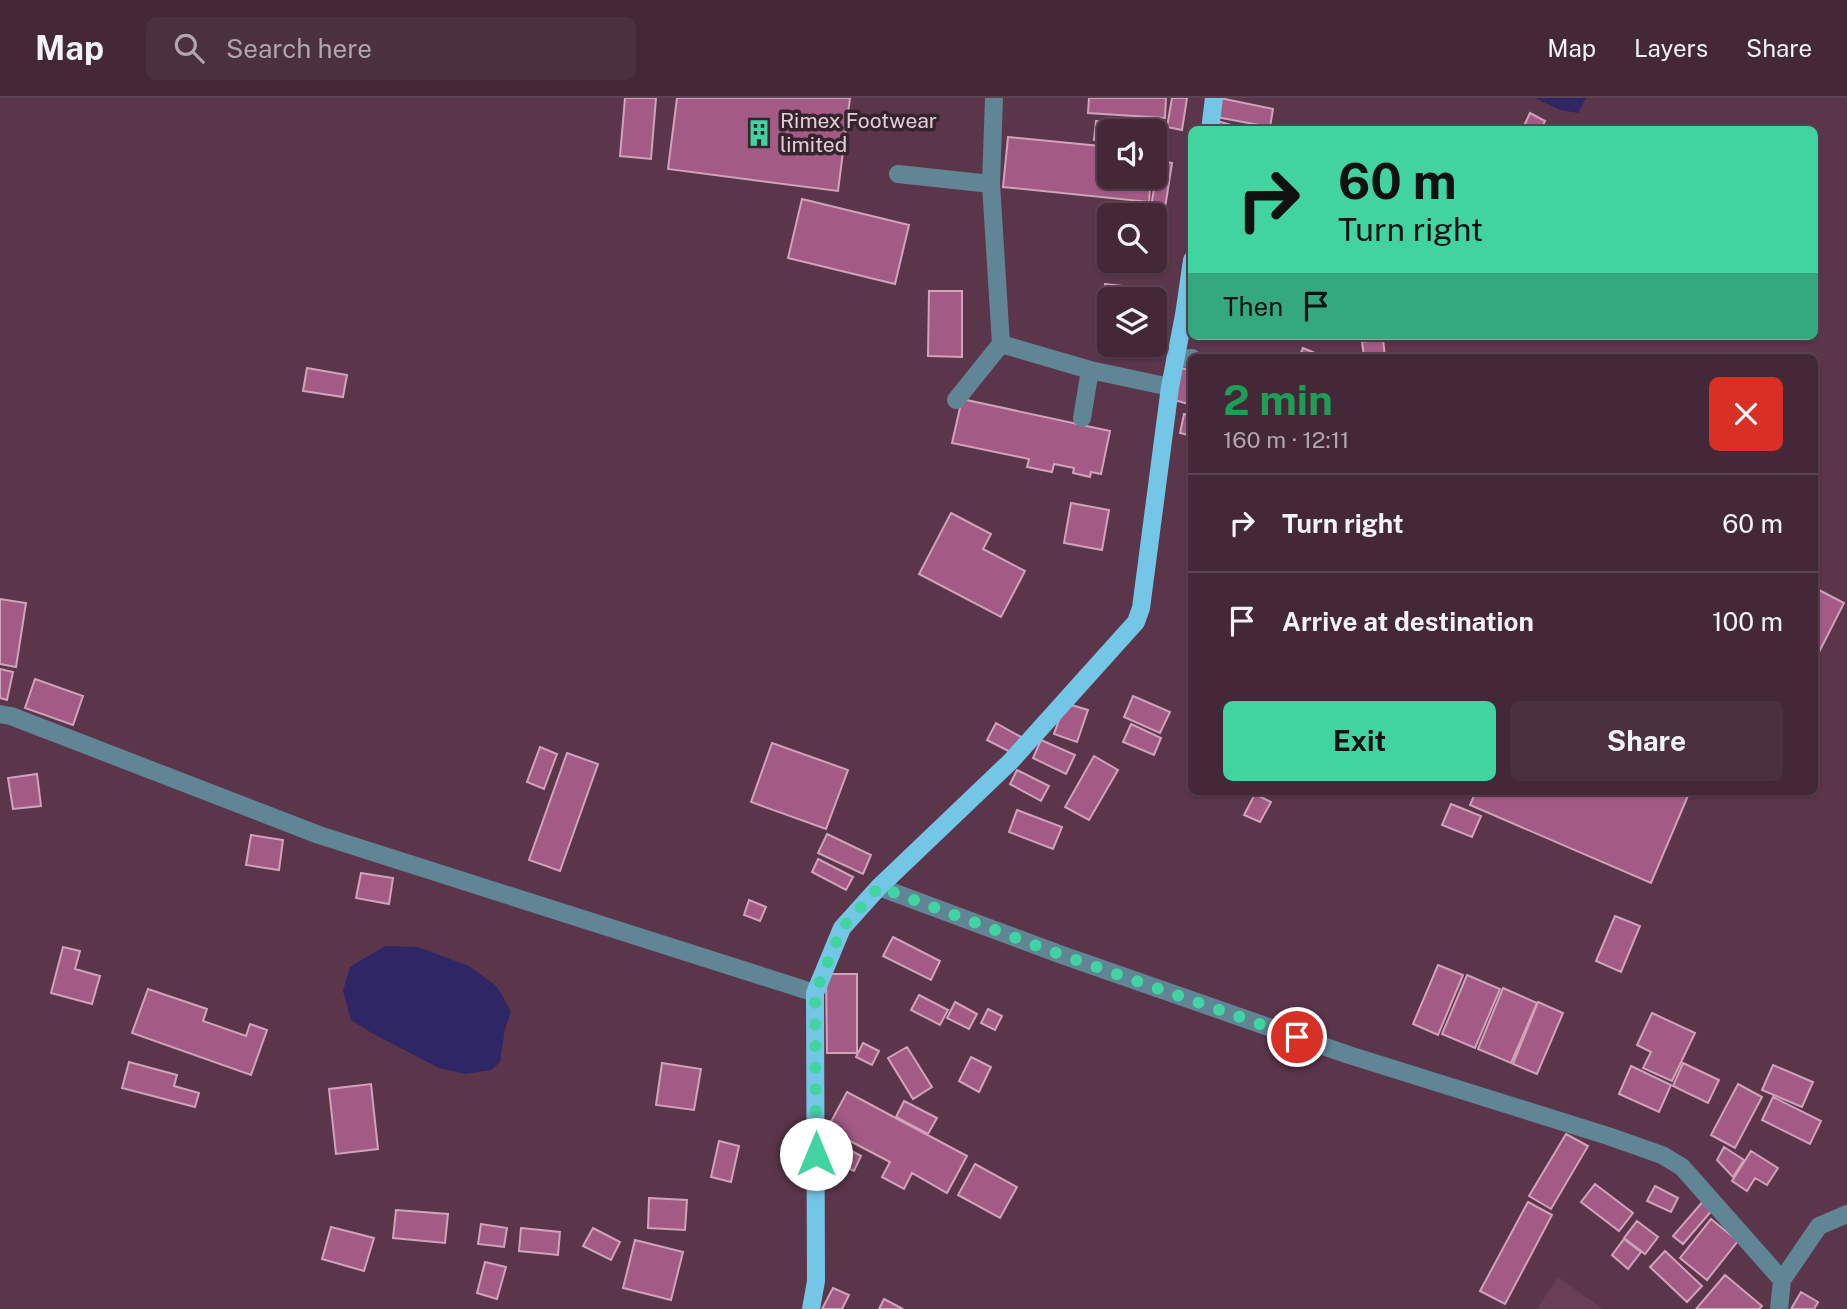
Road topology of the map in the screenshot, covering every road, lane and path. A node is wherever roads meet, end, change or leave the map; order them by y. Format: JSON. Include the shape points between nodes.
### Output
{"nodes":[{"id":1,"x":994,"y":98,"type":"edge"},
{"id":2,"x":1214,"y":98,"type":"edge"},
{"id":3,"x":1210,"y":126,"type":"edge"},
{"id":4,"x":898,"y":174,"type":"dead end"},
{"id":5,"x":991,"y":184,"type":"junction"},
{"id":6,"x":1188,"y":288,"type":"edge"},
{"id":7,"x":1001,"y":344,"type":"junction"},
{"id":8,"x":1184,"y":358,"type":"edge"},
{"id":9,"x":1090,"y":370,"type":"junction"},
{"id":10,"x":1170,"y":387,"type":"junction"},
{"id":11,"x":956,"y":400,"type":"dead end"},
{"id":12,"x":1082,"y":418,"type":"dead end"},
{"id":13,"x":0,"y":714,"type":"edge"},
{"id":14,"x":879,"y":887,"type":"junction"},
{"id":15,"x":815,"y":993,"type":"junction"},
{"id":16,"x":1847,"y":1214,"type":"edge"},
{"id":17,"x":1782,"y":1280,"type":"junction"},
{"id":18,"x":811,"y":1309,"type":"edge"},
{"id":19,"x":1779,"y":1309,"type":"edge"}],
"edges":[{"from":1,"to":5,"type":"street"},
{"from":2,"to":3,"type":"main road"},
{"from":4,"to":5,"type":"street"},
{"from":5,"to":7,"type":"street"},
{"from":6,"to":8,"type":"main road"},
{"from":7,"to":9,"type":"street"},
{"from":7,"to":11,"type":"street"},
{"from":8,"to":10,"type":"main road"},
{"from":9,"to":10,"type":"street"},
{"from":9,"to":12,"type":"street"},
{"from":10,"to":14,"type":"main road","via":[[1136,622],[1011,761]]},
{"from":13,"to":15,"type":"street","via":[[319,835]]},
{"from":14,"to":15,"type":"main road","via":[[842,928]]},
{"from":14,"to":17,"type":"street","via":[[1349,1055],[1662,1155],[1682,1167]]},
{"from":15,"to":18,"type":"main road","via":[[816,1281]]},
{"from":16,"to":17,"type":"street","via":[[1819,1226]]},
{"from":17,"to":19,"type":"street"}]}
